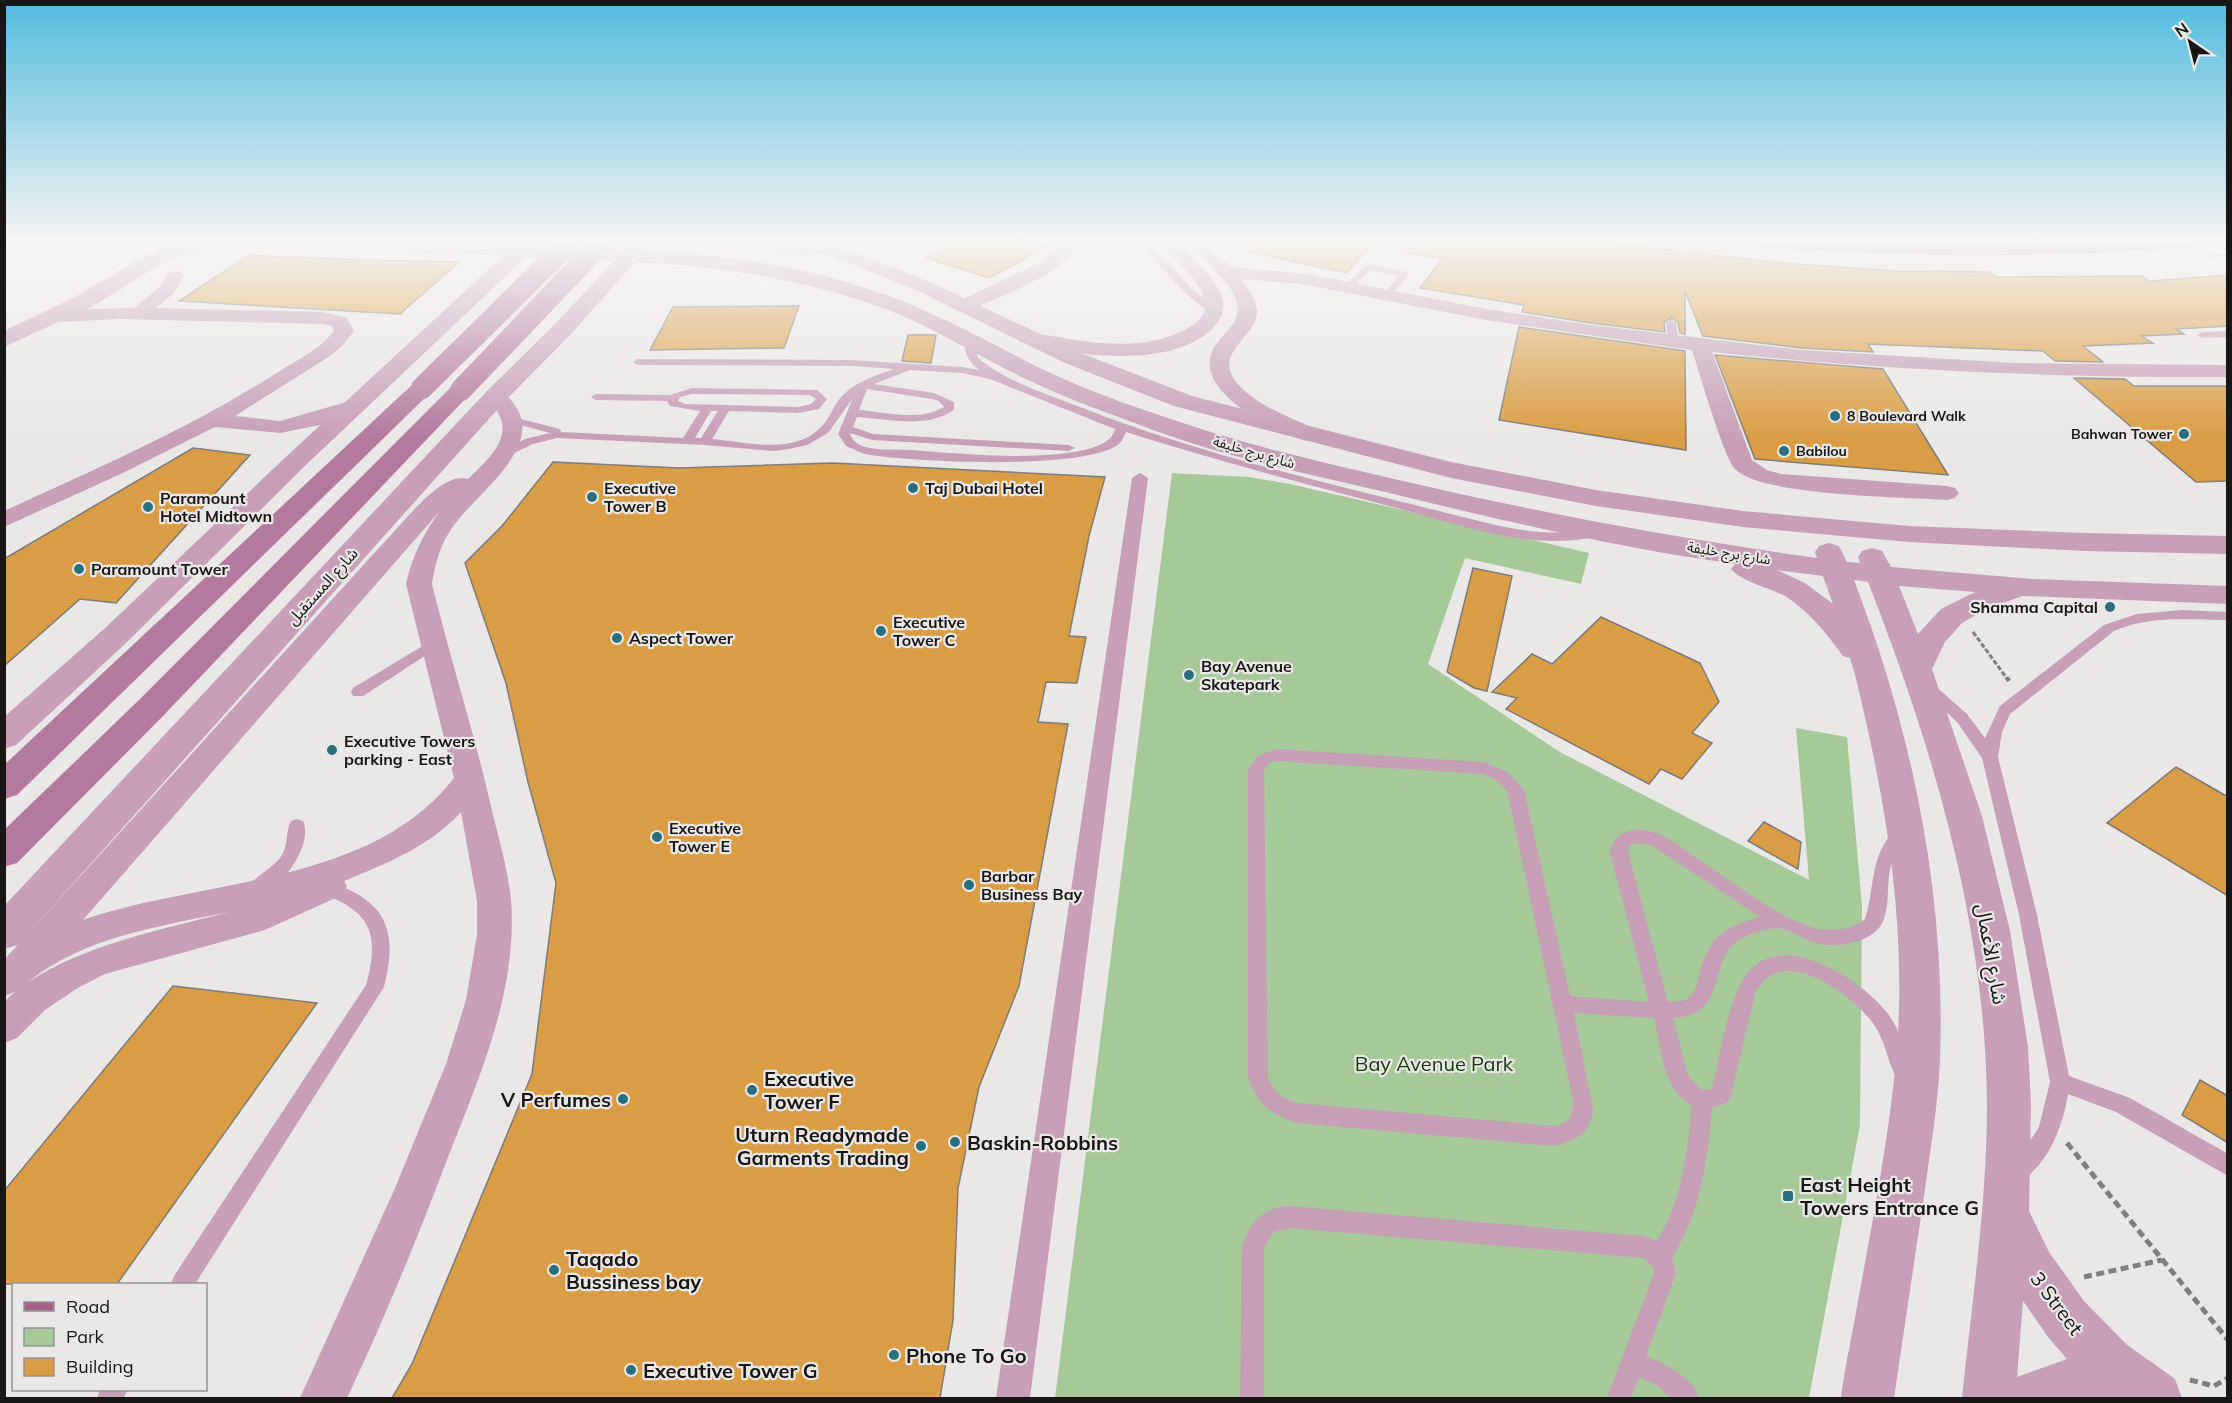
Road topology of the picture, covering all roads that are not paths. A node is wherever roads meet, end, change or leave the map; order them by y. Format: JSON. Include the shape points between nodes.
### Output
{"nodes":[{"id":1,"x":75,"y":306,"type":"edge"},
{"id":2,"x":105,"y":306,"type":"edge"},
{"id":3,"x":140,"y":306,"type":"edge"},
{"id":4,"x":463,"y":306,"type":"edge"},
{"id":5,"x":515,"y":306,"type":"edge"},
{"id":6,"x":533,"y":306,"type":"edge"},
{"id":7,"x":566,"y":306,"type":"edge"},
{"id":8,"x":584,"y":306,"type":"edge"},
{"id":9,"x":597,"y":306,"type":"edge"},
{"id":10,"x":898,"y":306,"type":"edge"},
{"id":11,"x":965,"y":306,"type":"edge"},
{"id":12,"x":1209,"y":306,"type":"edge"},
{"id":13,"x":1213,"y":306,"type":"edge"},
{"id":14,"x":1246,"y":306,"type":"edge"},
{"id":15,"x":1440,"y":306,"type":"edge"},
{"id":16,"x":1214,"y":310,"type":"junction"},
{"id":17,"x":129,"y":313,"type":"junction"},
{"id":18,"x":57,"y":316,"type":"junction"},
{"id":19,"x":563,"y":329,"type":"junction"},
{"id":20,"x":2228,"y":334,"type":"edge"},
{"id":21,"x":2202,"y":335,"type":"dead end"},
{"id":22,"x":1028,"y":338,"type":"junction"},
{"id":23,"x":4,"y":340,"type":"edge"},
{"id":24,"x":969,"y":344,"type":"junction"},
{"id":25,"x":1700,"y":346,"type":"junction"},
{"id":26,"x":638,"y":362,"type":"dead end"},
{"id":27,"x":908,"y":367,"type":"junction"},
{"id":28,"x":930,"y":368,"type":"junction"},
{"id":29,"x":519,"y":371,"type":"junction"},
{"id":30,"x":2228,"y":371,"type":"edge"},
{"id":31,"x":993,"y":376,"type":"junction"},
{"id":32,"x":864,"y":384,"type":"junction"},
{"id":33,"x":775,"y":392,"type":"junction"},
{"id":34,"x":596,"y":397,"type":"dead end"},
{"id":35,"x":672,"y":398,"type":"junction"},
{"id":36,"x":357,"y":405,"type":"junction"},
{"id":37,"x":504,"y":408,"type":"junction"},
{"id":38,"x":707,"y":408,"type":"junction"},
{"id":39,"x":725,"y":408,"type":"junction"},
{"id":40,"x":768,"y":410,"type":"junction"},
{"id":41,"x":854,"y":413,"type":"junction"},
{"id":42,"x":221,"y":416,"type":"junction"},
{"id":43,"x":274,"y":426,"type":"junction"},
{"id":44,"x":1121,"y":426,"type":"junction"},
{"id":45,"x":1307,"y":434,"type":"junction"},
{"id":46,"x":570,"y":435,"type":"junction"},
{"id":47,"x":687,"y":441,"type":"junction"},
{"id":48,"x":705,"y":442,"type":"junction"},
{"id":49,"x":1169,"y":443,"type":"junction"},
{"id":50,"x":1232,"y":446,"type":"junction"},
{"id":51,"x":298,"y":459,"type":"junction"},
{"id":52,"x":499,"y":460,"type":"junction"},
{"id":53,"x":1140,"y":478,"type":"dead end"},
{"id":54,"x":1947,"y":493,"type":"dead end"},
{"id":55,"x":4,"y":520,"type":"edge"},
{"id":56,"x":1818,"y":525,"type":"junction"},
{"id":57,"x":1609,"y":533,"type":"junction"},
{"id":58,"x":2228,"y":545,"type":"edge"},
{"id":59,"x":1870,"y":552,"type":"junction"},
{"id":60,"x":2228,"y":561,"type":"edge"},
{"id":61,"x":1835,"y":569,"type":"junction"},
{"id":62,"x":2033,"y":588,"type":"junction"},
{"id":63,"x":2228,"y":595,"type":"edge"},
{"id":64,"x":2228,"y":616,"type":"edge"},
{"id":65,"x":434,"y":644,"type":"junction"},
{"id":66,"x":1868,"y":670,"type":"junction"},
{"id":67,"x":1919,"y":676,"type":"junction"},
{"id":68,"x":358,"y":692,"type":"dead end"},
{"id":69,"x":4,"y":737,"type":"edge"},
{"id":70,"x":1990,"y":757,"type":"junction"},
{"id":71,"x":470,"y":779,"type":"junction"},
{"id":72,"x":4,"y":786,"type":"edge"},
{"id":73,"x":297,"y":825,"type":"dead end"},
{"id":74,"x":1906,"y":827,"type":"junction"},
{"id":75,"x":388,"y":849,"type":"junction"},
{"id":76,"x":4,"y":853,"type":"edge"},
{"id":77,"x":327,"y":888,"type":"junction"},
{"id":78,"x":249,"y":892,"type":"junction"},
{"id":79,"x":1778,"y":920,"type":"junction"},
{"id":80,"x":4,"y":933,"type":"edge"},
{"id":81,"x":13,"y":973,"type":"edge"},
{"id":82,"x":1562,"y":1004,"type":"junction"},
{"id":83,"x":1661,"y":1010,"type":"junction"},
{"id":84,"x":4,"y":1027,"type":"edge"},
{"id":85,"x":2060,"y":1082,"type":"junction"},
{"id":86,"x":1703,"y":1100,"type":"junction"},
{"id":87,"x":1913,"y":1118,"type":"junction"},
{"id":88,"x":2228,"y":1166,"type":"edge"},
{"id":89,"x":2005,"y":1194,"type":"junction"},
{"id":90,"x":1660,"y":1256,"type":"junction"},
{"id":91,"x":183,"y":1283,"type":"edge"},
{"id":92,"x":1631,"y":1361,"type":"junction"},
{"id":93,"x":2143,"y":1391,"type":"edge"},
{"id":94,"x":323,"y":1398,"type":"edge"},
{"id":95,"x":1013,"y":1398,"type":"edge"},
{"id":96,"x":1252,"y":1398,"type":"edge"},
{"id":97,"x":1619,"y":1398,"type":"edge"},
{"id":98,"x":1687,"y":1398,"type":"edge"},
{"id":99,"x":1867,"y":1398,"type":"edge"},
{"id":100,"x":1989,"y":1398,"type":"edge"},
{"id":101,"x":2032,"y":1398,"type":"edge"}],
"edges":[{"from":1,"to":18,"type":"street"},
{"from":2,"to":17,"type":"street"},
{"from":3,"to":17,"type":"street"},
{"from":4,"to":36,"type":"street"},
{"from":5,"to":72,"type":"main road","bridge":true,"via":[[422,388]]},
{"from":6,"to":76,"type":"main road","bridge":true,"via":[[460,390]]},
{"from":7,"to":29,"type":"street","via":[[531,346]]},
{"from":8,"to":19,"type":"street","name":"شارع المستقبل"},
{"from":9,"to":19,"type":"street"},
{"from":10,"to":24,"type":"street","name":"شارع برج خليفة"},
{"from":11,"to":22,"type":"street","name":"شارع برج خليفة"},
{"from":12,"to":16,"type":"lane"},
{"from":13,"to":16,"type":"street"},
{"from":14,"to":45,"type":"street","via":[[1242,327],[1220,353],[1218,361],[1225,381],[1251,406]]},
{"from":15,"to":25,"type":"street","via":[[1529,324],[1672,333]]},
{"from":16,"to":22,"type":"street","via":[[1203,328],[1157,348],[1118,351]]},
{"from":17,"to":18,"type":"street"},
{"from":17,"to":42,"type":"street","via":[[290,318],[326,328],[328,337],[314,357]]},
{"from":18,"to":23,"type":"street"},
{"from":19,"to":29,"type":"street","name":"شارع المستقبل"},
{"from":20,"to":21,"type":"lane"},
{"from":22,"to":45,"type":"street","name":"شارع برج خليفة","via":[[1183,401]]},
{"from":24,"to":28,"type":"lane","via":[[958,359]]},
{"from":24,"to":31,"type":"lane","via":[[980,366]]},
{"from":24,"to":50,"type":"street","name":"شارع برج خليفة","via":[[1102,404]]},
{"from":25,"to":30,"type":"street","via":[[1953,367]]},
{"from":25,"to":54,"type":"street","via":[[1742,460],[1750,470],[1780,481]]},
{"from":26,"to":27,"type":"lane"},
{"from":27,"to":28,"type":"lane"},
{"from":27,"to":32,"type":"lane"},
{"from":28,"to":31,"type":"lane","via":[[962,369]]},
{"from":29,"to":37,"type":"street","name":"شارع المستقبل"},
{"from":31,"to":44,"type":"lane"},
{"from":32,"to":41,"type":"lane"},
{"from":32,"to":41,"type":"lane","via":[[884,391],[939,397],[946,399],[950,408],[929,418]]},
{"from":32,"to":48,"type":"lane","via":[[844,400],[824,431],[803,443],[774,448]]},
{"from":33,"to":35,"type":"lane","via":[[692,391]]},
{"from":33,"to":40,"type":"lane","via":[[784,401]]},
{"from":33,"to":40,"type":"lane","via":[[813,392],[822,399],[807,410]]},
{"from":34,"to":35,"type":"lane"},
{"from":35,"to":38,"type":"lane","via":[[674,405]]},
{"from":36,"to":43,"type":"street","via":[[320,418]]},
{"from":36,"to":51,"type":"street"},
{"from":37,"to":46,"type":"lane"},
{"from":37,"to":52,"type":"street","via":[[514,430]]},
{"from":37,"to":80,"type":"street","name":"شارع المستقبل"},
{"from":38,"to":39,"type":"lane"},
{"from":38,"to":47,"type":"lane"},
{"from":39,"to":40,"type":"lane"},
{"from":39,"to":48,"type":"lane"},
{"from":41,"to":44,"type":"lane","via":[[844,434],[851,445],[869,451],[1048,457],[1090,452],[1115,442]]},
{"from":42,"to":43,"type":"street"},
{"from":42,"to":55,"type":"street"},
{"from":43,"to":51,"type":"street","via":[[297,444]]},
{"from":44,"to":49,"type":"lane"},
{"from":45,"to":56,"type":"street","name":"شارع برج خليفة","via":[[1451,470],[1596,498],[1743,519]]},
{"from":46,"to":47,"type":"lane"},
{"from":46,"to":52,"type":"lane","via":[[529,441]]},
{"from":47,"to":48,"type":"lane"},
{"from":49,"to":50,"type":"lane"},
{"from":49,"to":57,"type":"lane","via":[[1490,528],[1536,537]]},
{"from":50,"to":57,"type":"street","name":"شارع برج خليفة","via":[[1376,483]]},
{"from":51,"to":69,"type":"street"},
{"from":52,"to":65,"type":"street","via":[[446,520],[425,551],[419,584]]},
{"from":52,"to":81,"type":"street","via":[[449,492],[417,520]]},
{"from":53,"to":95,"type":"street"},
{"from":56,"to":59,"type":"street","name":"شارع برج خليفة"},
{"from":56,"to":61,"type":"street"},
{"from":57,"to":61,"type":"street","name":"شارع برج خليفة"},
{"from":57,"to":66,"type":"street","via":[[1641,548],[1731,565],[1778,580],[1825,611]]},
{"from":58,"to":59,"type":"street","name":"شارع برج خليفة","via":[[1909,534]]},
{"from":59,"to":60,"type":"street"},
{"from":59,"to":61,"type":"street","name":"شارع برج خليفة"},
{"from":59,"to":62,"type":"street","name":"شارع برج خليفة"},
{"from":59,"to":67,"type":"street","name":"شارع الأعمال"},
{"from":61,"to":66,"type":"street"},
{"from":62,"to":63,"type":"street","name":"شارع برج خليفة"},
{"from":62,"to":67,"type":"street","via":[[1983,599],[1954,613],[1932,635]]},
{"from":64,"to":70,"type":"lane","via":[[2148,616],[2119,622],[2005,710],[1996,723]]},
{"from":65,"to":68,"type":"lane"},
{"from":65,"to":71,"type":"street"},
{"from":66,"to":74,"type":"street","via":[[1890,747]]},
{"from":67,"to":70,"type":"lane","via":[[1962,718]]},
{"from":67,"to":89,"type":"street","name":"شارع الأعمال","via":[[1965,822],[1999,984],[2009,1106]]},
{"from":70,"to":85,"type":"lane","via":[[2028,915]]},
{"from":71,"to":75,"type":"street","via":[[438,816]]},
{"from":71,"to":94,"type":"street","via":[[494,903],[494,942],[485,996],[459,1081],[390,1253]]},
{"from":73,"to":78,"type":"lane","via":[[296,847],[289,859]]},
{"from":74,"to":79,"type":"lane","via":[[1886,854],[1873,923],[1861,932],[1843,937],[1818,936]]},
{"from":74,"to":87,"type":"street","via":[[1916,910],[1920,998]]},
{"from":75,"to":77,"type":"street"},
{"from":75,"to":78,"type":"street","via":[[330,872]]},
{"from":77,"to":84,"type":"street","via":[[255,919],[97,962],[32,999]]},
{"from":77,"to":91,"type":"lane","via":[[366,906],[378,922],[383,941],[382,963],[375,987]]},
{"from":78,"to":81,"type":"street","via":[[100,927],[48,949]]},
{"from":79,"to":83,"type":"lane","via":[[1736,932],[1712,958],[1699,1001],[1683,1010]]},
{"from":79,"to":83,"type":"lane","via":[[1657,840],[1630,836],[1621,842],[1619,852]]},
{"from":82,"to":82,"type":"lane","via":[[1516,790],[1509,780],[1484,768],[1276,755],[1259,763],[1258,1077],[1271,1101],[1298,1113],[1553,1136],[1568,1133],[1579,1126],[1584,1114]]},
{"from":82,"to":83,"type":"lane"},
{"from":83,"to":86,"type":"lane","via":[[1683,1088]]},
{"from":85,"to":88,"type":"lane","via":[[2123,1105]]},
{"from":85,"to":89,"type":"lane","via":[[2058,1105],[2050,1127]]},
{"from":86,"to":87,"type":"lane","via":[[1721,1095],[1747,987],[1754,974],[1767,966],[1784,963],[1819,970],[1845,985],[1878,1016],[1897,1052]]},
{"from":86,"to":90,"type":"lane","via":[[1689,1204]]},
{"from":87,"to":99,"type":"street"},
{"from":89,"to":93,"type":"street","name":"3 Street","via":[[2025,1258],[2042,1285],[2080,1335]]},
{"from":89,"to":100,"type":"street","name":"شارع الأعمال"},
{"from":90,"to":92,"type":"lane","via":[[1665,1273]]},
{"from":90,"to":96,"type":"lane","via":[[1644,1247],[1276,1217],[1255,1234],[1252,1248]]},
{"from":92,"to":97,"type":"lane"},
{"from":92,"to":98,"type":"lane","via":[[1666,1378]]},
{"from":93,"to":101,"type":"street","name":"3 Street","via":[[2100,1381],[2072,1384]]}]}
